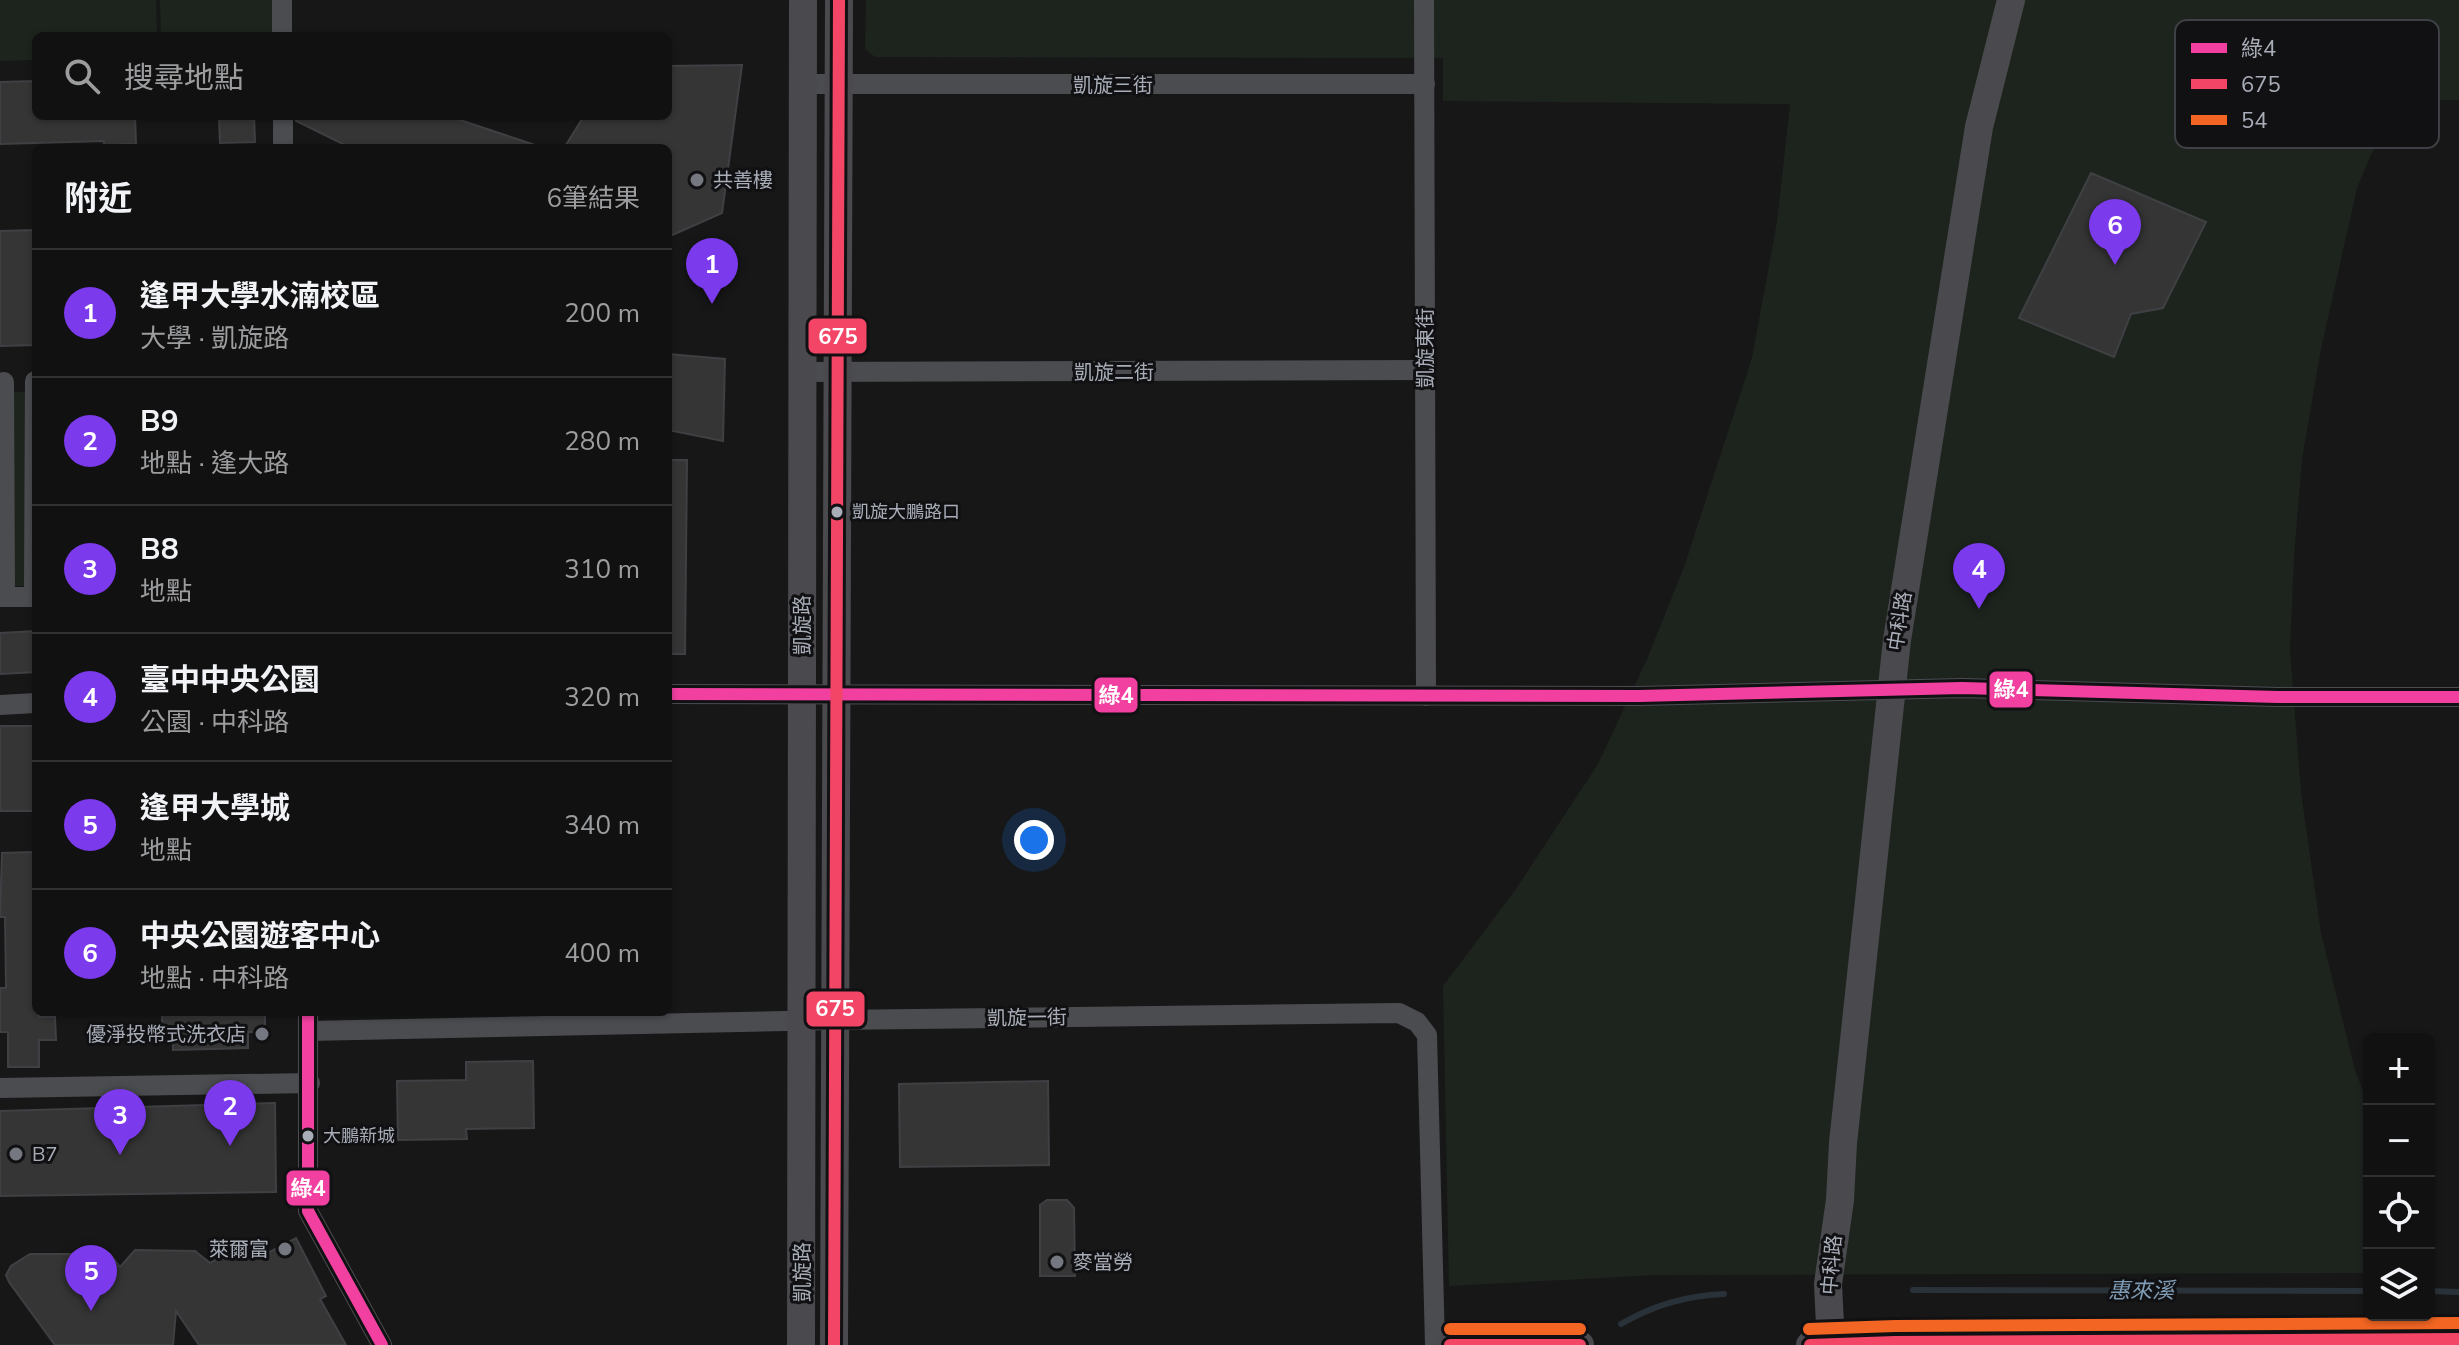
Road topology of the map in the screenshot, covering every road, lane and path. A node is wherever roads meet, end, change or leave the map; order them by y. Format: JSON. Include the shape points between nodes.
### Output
{"nodes":[{"id":1,"x":282,"y":0,"type":"edge"},
{"id":2,"x":803,"y":0,"type":"edge"},
{"id":3,"x":839,"y":0,"type":"edge"},
{"id":4,"x":1424,"y":0,"type":"edge"},
{"id":5,"x":2011,"y":0,"type":"edge"},
{"id":6,"x":282,"y":32,"type":"edge"},
{"id":7,"x":802,"y":84,"type":"junction"},
{"id":8,"x":1425,"y":84,"type":"junction"},
{"id":9,"x":839,"y":85,"type":"junction"},
{"id":10,"x":283,"y":120,"type":"edge"},
{"id":11,"x":283,"y":144,"type":"edge"},
{"id":12,"x":1425,"y":370,"type":"junction"},
{"id":13,"x":802,"y":372,"type":"junction"},
{"id":14,"x":839,"y":373,"type":"junction"},
{"id":15,"x":32,"y":381,"type":"edge"},
{"id":16,"x":2,"y":382,"type":"edge"},
{"id":17,"x":3,"y":597,"type":"edge"},
{"id":18,"x":32,"y":597,"type":"edge"},
{"id":19,"x":1891,"y":689,"type":"junction"},
{"id":20,"x":672,"y":694,"type":"edge"},
{"id":21,"x":802,"y":695,"type":"junction"},
{"id":22,"x":836,"y":695,"type":"junction"},
{"id":23,"x":1426,"y":696,"type":"junction"},
{"id":24,"x":2459,"y":697,"type":"edge"},
{"id":25,"x":32,"y":703,"type":"edge"},
{"id":26,"x":0,"y":705,"type":"edge"},
{"id":27,"x":834,"y":1020,"type":"junction"},
{"id":28,"x":308,"y":1021,"type":"edge"},
{"id":29,"x":802,"y":1021,"type":"junction"},
{"id":30,"x":310,"y":1083,"type":"junction"},
{"id":31,"x":0,"y":1088,"type":"edge"},
{"id":32,"x":2459,"y":1339,"type":"edge"},
{"id":33,"x":382,"y":1345,"type":"edge"},
{"id":34,"x":801,"y":1345,"type":"edge"},
{"id":35,"x":834,"y":1345,"type":"edge"},
{"id":36,"x":1435,"y":1345,"type":"edge"},
{"id":37,"x":1450,"y":1345,"type":"edge"},
{"id":38,"x":1580,"y":1345,"type":"edge"},
{"id":39,"x":1810,"y":1345,"type":"edge"},
{"id":40,"x":1831,"y":1345,"type":"edge"}],
"edges":[{"from":1,"to":6,"type":"street"},
{"from":2,"to":7,"type":"street","name":"凱旋路"},
{"from":3,"to":9,"type":"street","name":"凱旋路"},
{"from":4,"to":8,"type":"street","name":"凱旋東街"},
{"from":5,"to":19,"type":"street","name":"中科路","via":[[1979,127]]},
{"from":7,"to":9,"type":"street","name":"凱旋三街"},
{"from":7,"to":13,"type":"street","name":"凱旋路"},
{"from":8,"to":9,"type":"street","name":"凱旋三街"},
{"from":8,"to":12,"type":"street","name":"凱旋東街"},
{"from":9,"to":14,"type":"street","name":"凱旋路"},
{"from":10,"to":11,"type":"street"},
{"from":12,"to":14,"type":"street","name":"凱旋二街"},
{"from":12,"to":23,"type":"street","name":"凱旋東街"},
{"from":13,"to":14,"type":"street","name":"凱旋二街"},
{"from":13,"to":21,"type":"street","name":"凱旋路"},
{"from":14,"to":22,"type":"street","name":"凱旋路"},
{"from":15,"to":16,"type":"street"},
{"from":16,"to":17,"type":"street"},
{"from":17,"to":18,"type":"street"},
{"from":19,"to":23,"type":"street"},
{"from":19,"to":24,"type":"street"},
{"from":19,"to":40,"type":"street","name":"中科路","via":[[1828,1284]]},
{"from":20,"to":21,"type":"street"},
{"from":21,"to":22,"type":"street"},
{"from":21,"to":29,"type":"street","name":"凱旋路"},
{"from":22,"to":23,"type":"street"},
{"from":22,"to":27,"type":"street","name":"凱旋路"},
{"from":25,"to":26,"type":"street"},
{"from":27,"to":29,"type":"street","name":"凱旋一街"},
{"from":27,"to":35,"type":"street","name":"凱旋路"},
{"from":27,"to":36,"type":"street","name":"凱旋一街","via":[[1384,1013],[1409,1017],[1427,1035]]},
{"from":28,"to":29,"type":"street","name":"凱旋一街"},
{"from":28,"to":30,"type":"street"},
{"from":29,"to":34,"type":"street","name":"凱旋路"},
{"from":30,"to":31,"type":"street"},
{"from":30,"to":33,"type":"street","via":[[308,1211]]},
{"from":32,"to":40,"type":"street"},
{"from":37,"to":38,"type":"street"},
{"from":39,"to":40,"type":"street"}]}
